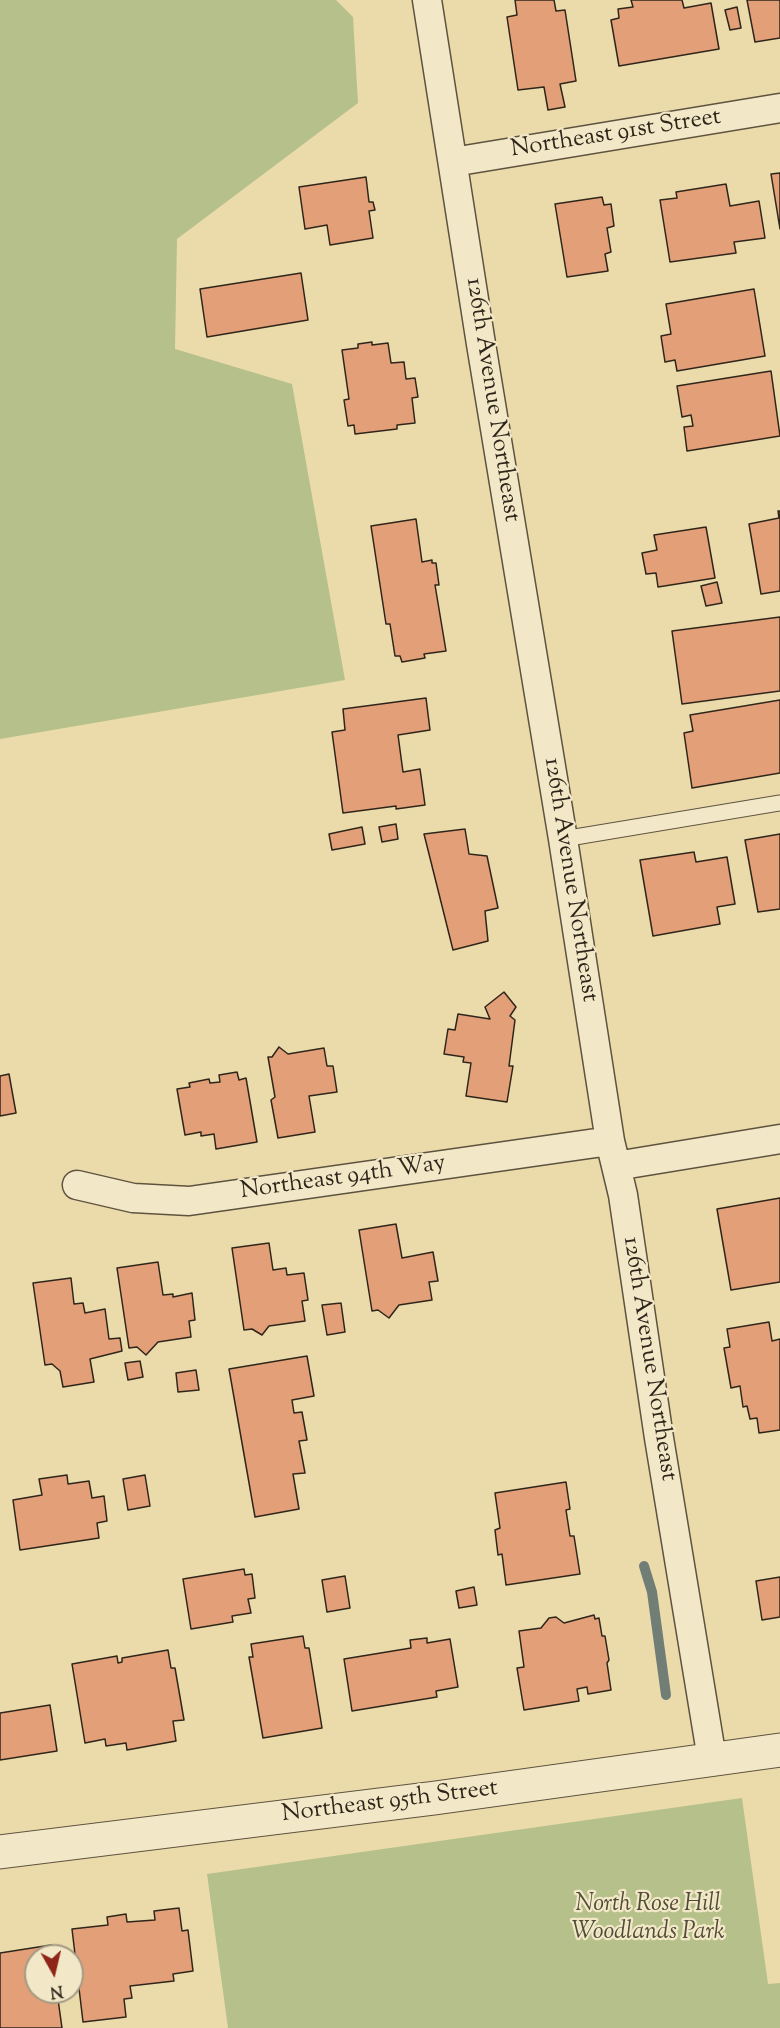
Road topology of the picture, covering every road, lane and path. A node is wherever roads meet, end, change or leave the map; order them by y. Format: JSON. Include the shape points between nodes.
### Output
{"nodes":[{"id":1,"x":426,"y":0,"type":"edge"},
{"id":2,"x":780,"y":108,"type":"edge"},
{"id":3,"x":453,"y":162,"type":"junction"},
{"id":4,"x":780,"y":803,"type":"edge"},
{"id":5,"x":563,"y":839,"type":"junction"},
{"id":6,"x":780,"y":1139,"type":"edge"},
{"id":7,"x":613,"y":1153,"type":"junction"},
{"id":8,"x":77,"y":1185,"type":"dead end"},
{"id":9,"x":780,"y":1750,"type":"edge"},
{"id":10,"x":712,"y":1759,"type":"junction"},
{"id":11,"x":0,"y":1852,"type":"edge"}],
"edges":[{"from":1,"to":3,"type":"street","name":"126th Avenue Northeast"},
{"from":2,"to":3,"type":"street","name":"Northeast 91st Street"},
{"from":3,"to":5,"type":"street","name":"126th Avenue Northeast"},
{"from":4,"to":5,"type":"lane"},
{"from":5,"to":7,"type":"street","name":"126th Avenue Northeast"},
{"from":6,"to":7,"type":"street","name":"Northeast 94th Way"},
{"from":7,"to":8,"type":"street","name":"Northeast 94th Way","via":[[189,1201],[133,1198]]},
{"from":7,"to":10,"type":"street","name":"126th Avenue Northeast","via":[[623,1195]]},
{"from":9,"to":10,"type":"street","name":"Northeast 95th Street"},
{"from":10,"to":11,"type":"street","name":"Northeast 95th Street"}]}
